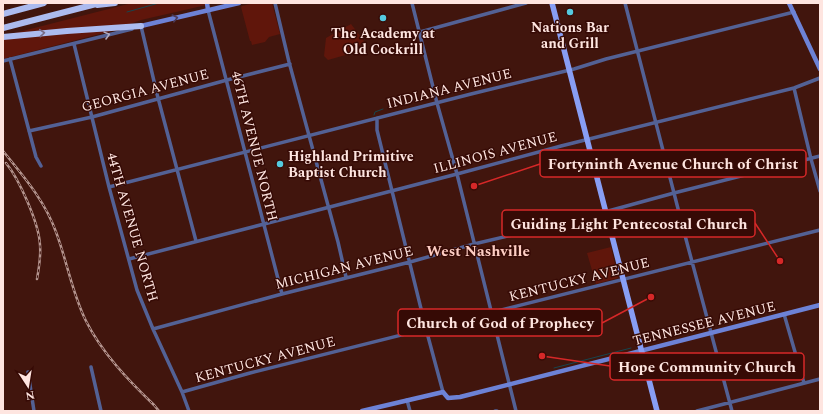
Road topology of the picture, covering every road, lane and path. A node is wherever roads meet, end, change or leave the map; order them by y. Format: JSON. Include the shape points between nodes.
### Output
{"nodes":[{"id":1,"x":44,"y":3,"type":"edge"},
{"id":2,"x":100,"y":3,"type":"edge"},
{"id":3,"x":115,"y":3,"type":"edge"},
{"id":4,"x":207,"y":3,"type":"edge"},
{"id":5,"x":239,"y":3,"type":"edge"},
{"id":6,"x":275,"y":3,"type":"edge"},
{"id":7,"x":412,"y":3,"type":"edge"},
{"id":8,"x":526,"y":3,"type":"edge"},
{"id":9,"x":552,"y":3,"type":"edge"},
{"id":10,"x":626,"y":3,"type":"edge"},
{"id":11,"x":789,"y":3,"type":"edge"},
{"id":12,"x":89,"y":6,"type":"junction"},
{"id":13,"x":208,"y":10,"type":"junction"},
{"id":14,"x":794,"y":12,"type":"junction"},
{"id":15,"x":3,"y":14,"type":"edge"},
{"id":16,"x":141,"y":26,"type":"junction"},
{"id":17,"x":3,"y":28,"type":"edge"},
{"id":18,"x":420,"y":32,"type":"junction"},
{"id":19,"x":3,"y":37,"type":"edge"},
{"id":20,"x":74,"y":44,"type":"junction"},
{"id":21,"x":638,"y":52,"type":"junction"},
{"id":22,"x":10,"y":59,"type":"junction"},
{"id":23,"x":3,"y":61,"type":"edge"},
{"id":24,"x":290,"y":64,"type":"junction"},
{"id":25,"x":820,"y":69,"type":"edge"},
{"id":26,"x":570,"y":70,"type":"junction"},
{"id":27,"x":820,"y":78,"type":"edge"},
{"id":28,"x":226,"y":80,"type":"junction"},
{"id":29,"x":794,"y":88,"type":"junction"},
{"id":30,"x":159,"y":99,"type":"junction"},
{"id":31,"x":437,"y":103,"type":"junction"},
{"id":32,"x":92,"y":117,"type":"junction"},
{"id":33,"x":377,"y":118,"type":"junction"},
{"id":34,"x":656,"y":123,"type":"junction"},
{"id":35,"x":29,"y":131,"type":"junction"},
{"id":36,"x":310,"y":135,"type":"junction"},
{"id":37,"x":588,"y":140,"type":"junction"},
{"id":38,"x":245,"y":152,"type":"junction"},
{"id":39,"x":820,"y":156,"type":"edge"},
{"id":40,"x":811,"y":159,"type":"junction"},
{"id":41,"x":41,"y":166,"type":"dead end"},
{"id":42,"x":177,"y":170,"type":"junction"},
{"id":43,"x":457,"y":174,"type":"junction"},
{"id":44,"x":110,"y":187,"type":"junction"},
{"id":45,"x":392,"y":191,"type":"junction"},
{"id":46,"x":820,"y":191,"type":"edge"},
{"id":47,"x":674,"y":193,"type":"junction"},
{"id":48,"x":328,"y":207,"type":"junction"},
{"id":49,"x":606,"y":212,"type":"junction"},
{"id":50,"x":264,"y":224,"type":"junction"},
{"id":51,"x":820,"y":230,"type":"edge"},
{"id":52,"x":196,"y":241,"type":"junction"},
{"id":53,"x":474,"y":244,"type":"junction"},
{"id":54,"x":129,"y":259,"type":"junction"},
{"id":55,"x":410,"y":262,"type":"junction"},
{"id":56,"x":692,"y":262,"type":"junction"},
{"id":57,"x":346,"y":278,"type":"junction"},
{"id":58,"x":623,"y":279,"type":"junction"},
{"id":59,"x":282,"y":294,"type":"junction"},
{"id":60,"x":820,"y":305,"type":"edge"},
{"id":61,"x":491,"y":312,"type":"junction"},
{"id":62,"x":784,"y":314,"type":"junction"},
{"id":63,"x":153,"y":329,"type":"junction"},
{"id":64,"x":426,"y":329,"type":"junction"},
{"id":65,"x":711,"y":333,"type":"junction"},
{"id":66,"x":642,"y":351,"type":"junction"},
{"id":67,"x":91,"y":367,"type":"dead end"},
{"id":68,"x":28,"y":372,"type":"dead end"},
{"id":69,"x":820,"y":379,"type":"edge"},
{"id":70,"x":804,"y":383,"type":"junction"},
{"id":71,"x":510,"y":384,"type":"junction"},
{"id":72,"x":182,"y":392,"type":"junction"},
{"id":73,"x":443,"y":392,"type":"junction"},
{"id":74,"x":407,"y":400,"type":"junction"},
{"id":75,"x":730,"y":403,"type":"junction"},
{"id":76,"x":34,"y":411,"type":"edge"},
{"id":77,"x":101,"y":411,"type":"edge"},
{"id":78,"x":189,"y":411,"type":"edge"},
{"id":79,"x":362,"y":411,"type":"edge"},
{"id":80,"x":410,"y":411,"type":"edge"},
{"id":81,"x":516,"y":411,"type":"edge"},
{"id":82,"x":657,"y":411,"type":"edge"},
{"id":83,"x":697,"y":411,"type":"edge"},
{"id":84,"x":732,"y":411,"type":"edge"}],
"edges":[{"from":1,"to":15,"type":"highway"},
{"from":2,"to":12,"type":"highway"},
{"from":3,"to":12,"type":"highway"},
{"from":4,"to":13,"type":"street","name":"46TH AVENUE NORTH"},
{"from":5,"to":13,"type":"street"},
{"from":6,"to":24,"type":"street"},
{"from":7,"to":18,"type":"street"},
{"from":8,"to":18,"type":"street"},
{"from":9,"to":26,"type":"main road"},
{"from":10,"to":21,"type":"street"},
{"from":11,"to":14,"type":"street"},
{"from":12,"to":17,"type":"highway"},
{"from":16,"to":13,"type":"street","one_way":true},
{"from":13,"to":28,"type":"street","name":"46TH AVENUE NORTH"},
{"from":14,"to":21,"type":"street","name":"INDIANA AVENUE"},
{"from":14,"to":25,"type":"street"},
{"from":19,"to":16,"type":"highway","one_way":true},
{"from":20,"to":16,"type":"street","one_way":true},
{"from":16,"to":30,"type":"street"},
{"from":18,"to":31,"type":"street"},
{"from":20,"to":22,"type":"street"},
{"from":20,"to":32,"type":"street","name":"44TH AVENUE NORTH"},
{"from":21,"to":26,"type":"street","name":"INDIANA AVENUE"},
{"from":21,"to":34,"type":"street"},
{"from":22,"to":23,"type":"street"},
{"from":22,"to":35,"type":"street"},
{"from":24,"to":28,"type":"street","name":"GEORGIA AVENUE"},
{"from":24,"to":36,"type":"street"},
{"from":26,"to":31,"type":"street","name":"INDIANA AVENUE"},
{"from":26,"to":37,"type":"main road"},
{"from":27,"to":29,"type":"street","name":"ILLINOIS AVENUE"},
{"from":28,"to":30,"type":"street","name":"GEORGIA AVENUE"},
{"from":28,"to":38,"type":"street","name":"46TH AVENUE NORTH"},
{"from":29,"to":34,"type":"street","name":"ILLINOIS AVENUE"},
{"from":29,"to":40,"type":"street"},
{"from":30,"to":32,"type":"street","name":"GEORGIA AVENUE"},
{"from":30,"to":42,"type":"street"},
{"from":31,"to":33,"type":"street","name":"INDIANA AVENUE"},
{"from":31,"to":43,"type":"street"},
{"from":32,"to":35,"type":"street","name":"GEORGIA AVENUE"},
{"from":32,"to":44,"type":"street","name":"44TH AVENUE NORTH"},
{"from":33,"to":36,"type":"street","name":"INDIANA AVENUE"},
{"from":33,"to":45,"type":"street","via":[[377,130]]},
{"from":34,"to":37,"type":"street","name":"ILLINOIS AVENUE"},
{"from":34,"to":47,"type":"street"},
{"from":35,"to":41,"type":"street"},
{"from":36,"to":38,"type":"street","name":"INDIANA AVENUE"},
{"from":36,"to":48,"type":"street"},
{"from":37,"to":43,"type":"street","name":"ILLINOIS AVENUE"},
{"from":37,"to":49,"type":"main road"},
{"from":38,"to":42,"type":"street","name":"INDIANA AVENUE"},
{"from":38,"to":50,"type":"street","name":"46TH AVENUE NORTH"},
{"from":39,"to":40,"type":"street","name":"MICHIGAN AVENUE"},
{"from":40,"to":46,"type":"street"},
{"from":40,"to":47,"type":"street","name":"MICHIGAN AVENUE"},
{"from":42,"to":44,"type":"street","name":"INDIANA AVENUE"},
{"from":42,"to":52,"type":"street"},
{"from":43,"to":45,"type":"street","name":"ILLINOIS AVENUE"},
{"from":43,"to":53,"type":"street"},
{"from":44,"to":54,"type":"street","name":"44TH AVENUE NORTH"},
{"from":45,"to":48,"type":"street","name":"ILLINOIS AVENUE"},
{"from":45,"to":55,"type":"street"},
{"from":47,"to":49,"type":"street","name":"MICHIGAN AVENUE"},
{"from":47,"to":56,"type":"street"},
{"from":48,"to":50,"type":"street","name":"ILLINOIS AVENUE"},
{"from":48,"to":57,"type":"street"},
{"from":49,"to":53,"type":"street","name":"MICHIGAN AVENUE"},
{"from":49,"to":58,"type":"main road"},
{"from":50,"to":52,"type":"street","name":"ILLINOIS AVENUE"},
{"from":50,"to":59,"type":"street","name":"46TH AVENUE NORTH"},
{"from":51,"to":56,"type":"street","name":"KENTUCKY AVENUE"},
{"from":52,"to":54,"type":"street","name":"ILLINOIS AVENUE"},
{"from":53,"to":55,"type":"street","name":"MICHIGAN AVENUE"},
{"from":53,"to":61,"type":"street"},
{"from":54,"to":63,"type":"street","name":"44TH AVENUE NORTH","via":[[137,290]]},
{"from":55,"to":57,"type":"street","name":"MICHIGAN AVENUE"},
{"from":55,"to":64,"type":"street"},
{"from":56,"to":58,"type":"street","name":"KENTUCKY AVENUE"},
{"from":56,"to":65,"type":"street"},
{"from":57,"to":59,"type":"street","name":"MICHIGAN AVENUE"},
{"from":58,"to":61,"type":"street","name":"KENTUCKY AVENUE"},
{"from":58,"to":66,"type":"main road"},
{"from":59,"to":63,"type":"street","name":"MICHIGAN AVENUE"},
{"from":60,"to":62,"type":"street","name":"TENNESSEE AVENUE"},
{"from":61,"to":64,"type":"street","name":"KENTUCKY AVENUE"},
{"from":61,"to":71,"type":"street"},
{"from":62,"to":65,"type":"street","name":"TENNESSEE AVENUE"},
{"from":62,"to":70,"type":"street"},
{"from":63,"to":72,"type":"street","name":"44TH AVENUE NORTH"},
{"from":64,"to":72,"type":"street","name":"KENTUCKY AVENUE"},
{"from":64,"to":73,"type":"street"},
{"from":65,"to":66,"type":"street","name":"TENNESSEE AVENUE"},
{"from":65,"to":75,"type":"street"},
{"from":66,"to":71,"type":"street","name":"TENNESSEE AVENUE"},
{"from":66,"to":82,"type":"main road"},
{"from":67,"to":77,"type":"street"},
{"from":68,"to":76,"type":"street"},
{"from":69,"to":70,"type":"street"},
{"from":70,"to":75,"type":"street"},
{"from":71,"to":73,"type":"street","name":"TENNESSEE AVENUE","via":[[460,397],[448,398]]},
{"from":71,"to":81,"type":"street"},
{"from":72,"to":78,"type":"street","name":"44TH AVENUE NORTH"},
{"from":73,"to":74,"type":"street","name":"TENNESSEE AVENUE"},
{"from":74,"to":79,"type":"street","name":"TENNESSEE AVENUE"},
{"from":74,"to":80,"type":"street"},
{"from":75,"to":83,"type":"street"},
{"from":75,"to":84,"type":"street"}]}
